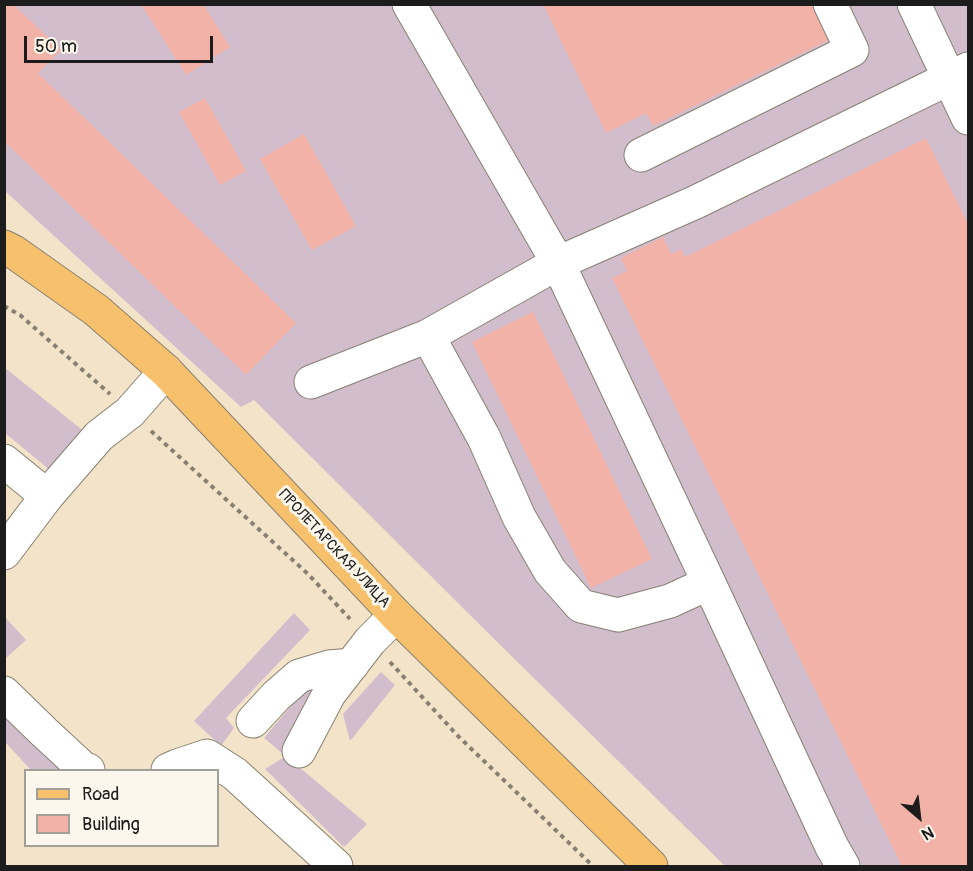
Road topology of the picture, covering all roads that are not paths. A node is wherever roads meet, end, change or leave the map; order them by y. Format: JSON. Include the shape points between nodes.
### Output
{"nodes":[{"id":1,"x":409,"y":4,"type":"edge"},
{"id":2,"x":830,"y":4,"type":"edge"},
{"id":3,"x":914,"y":4,"type":"edge"},
{"id":4,"x":959,"y":74,"type":"edge"},
{"id":5,"x":969,"y":118,"type":"edge"},
{"id":6,"x":641,"y":155,"type":"dead end"},
{"id":7,"x":4,"y":247,"type":"edge"},
{"id":8,"x":558,"y":263,"type":"junction"},
{"id":9,"x":428,"y":336,"type":"junction"},
{"id":10,"x":166,"y":371,"type":"junction"},
{"id":11,"x":311,"y":382,"type":"dead end"},
{"id":12,"x":4,"y":461,"type":"edge"},
{"id":13,"x":47,"y":496,"type":"junction"},
{"id":14,"x":4,"y":553,"type":"edge"},
{"id":15,"x":709,"y":583,"type":"junction"},
{"id":16,"x":396,"y":615,"type":"junction"},
{"id":17,"x":361,"y":653,"type":"junction"},
{"id":18,"x":4,"y":693,"type":"edge"},
{"id":19,"x":253,"y":721,"type":"dead end"},
{"id":20,"x":299,"y":751,"type":"dead end"},
{"id":21,"x":84,"y":769,"type":"edge"},
{"id":22,"x":172,"y":769,"type":"edge"},
{"id":23,"x":336,"y":867,"type":"edge"},
{"id":24,"x":651,"y":867,"type":"edge"},
{"id":25,"x":843,"y":867,"type":"edge"}],
"edges":[{"from":1,"to":8,"type":"street"},
{"from":2,"to":6,"type":"street","via":[[852,50]]},
{"from":3,"to":4,"type":"street"},
{"from":4,"to":5,"type":"street"},
{"from":4,"to":8,"type":"street","via":[[696,202]]},
{"from":7,"to":10,"type":"main road","name":"ПРОЛЕТАРСКАЯ УЛИЦА","via":[[96,310]]},
{"from":8,"to":9,"type":"street"},
{"from":8,"to":15,"type":"street"},
{"from":9,"to":11,"type":"street"},
{"from":9,"to":15,"type":"street","via":[[484,438],[519,517],[550,571],[581,606],[618,615],[670,601]]},
{"from":10,"to":13,"type":"street","via":[[130,412],[99,436]]},
{"from":10,"to":16,"type":"main road","name":"ПРОЛЕТАРСКАЯ УЛИЦА"},
{"from":12,"to":13,"type":"street"},
{"from":13,"to":14,"type":"street"},
{"from":15,"to":25,"type":"street"},
{"from":16,"to":17,"type":"street"},
{"from":16,"to":24,"type":"main road","name":"ПРОЛЕТАРСКАЯ УЛИЦА"},
{"from":17,"to":19,"type":"street","via":[[299,676]]},
{"from":17,"to":20,"type":"street","via":[[329,694]]},
{"from":18,"to":21,"type":"street"},
{"from":22,"to":23,"type":"street","via":[[207,756],[235,774]]}]}
